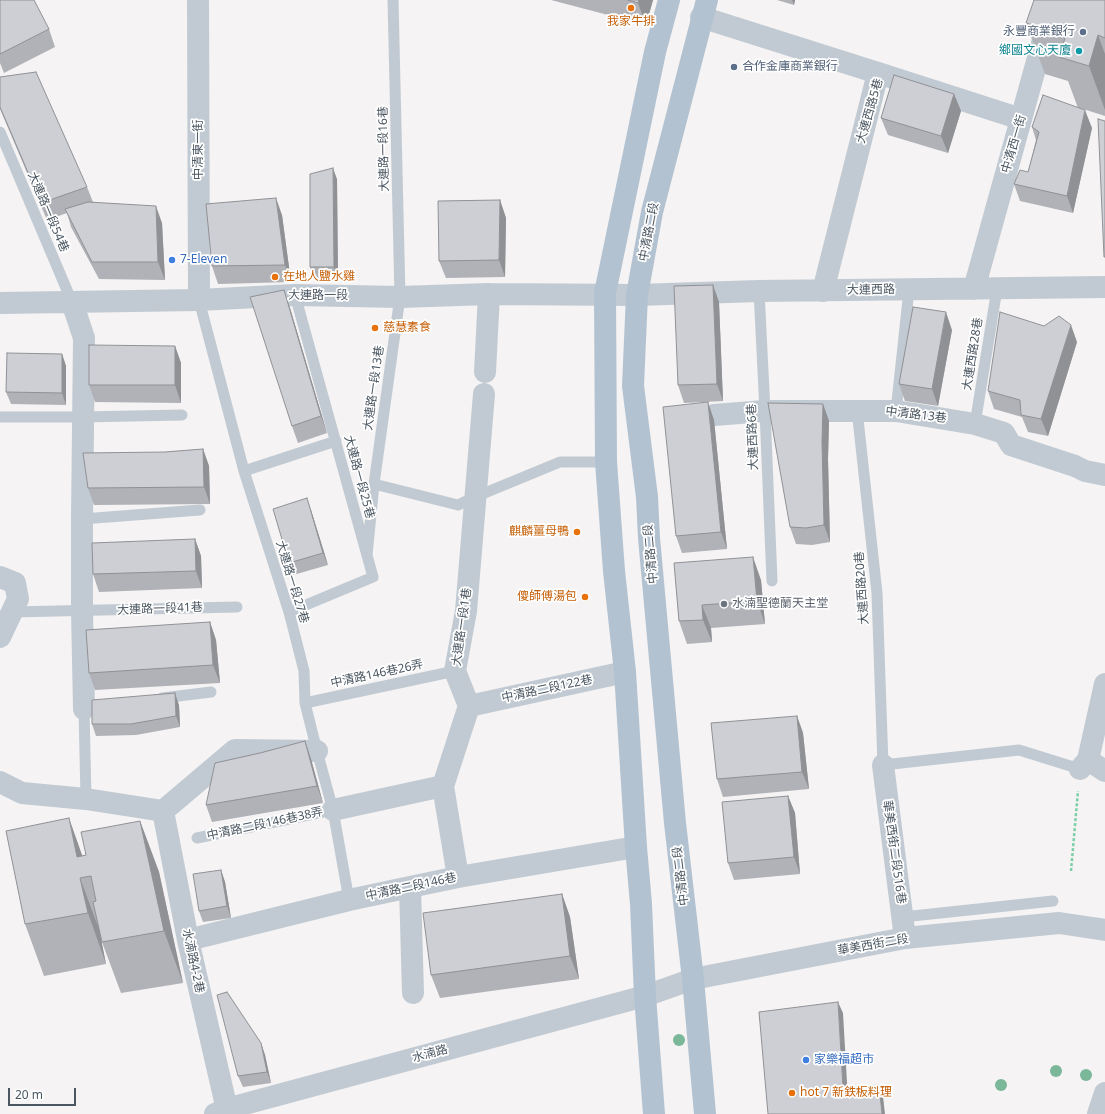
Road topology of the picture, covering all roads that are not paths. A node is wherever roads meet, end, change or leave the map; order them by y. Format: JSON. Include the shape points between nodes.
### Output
{"nodes":[{"id":1,"x":198,"y":0,"type":"edge"},
{"id":2,"x":393,"y":0,"type":"edge"},
{"id":3,"x":669,"y":0,"type":"edge"},
{"id":4,"x":1054,"y":0,"type":"edge"},
{"id":5,"x":704,"y":9,"type":"edge"},
{"id":6,"x":878,"y":73,"type":"junction"},
{"id":7,"x":1021,"y":119,"type":"junction"},
{"id":8,"x":0,"y":132,"type":"edge"},
{"id":9,"x":1105,"y":287,"type":"edge"},
{"id":10,"x":974,"y":288,"type":"junction"},
{"id":11,"x":997,"y":288,"type":"junction"},
{"id":12,"x":909,"y":290,"type":"junction"},
{"id":13,"x":759,"y":291,"type":"junction"},
{"id":14,"x":823,"y":291,"type":"junction"},
{"id":15,"x":605,"y":293,"type":"junction"},
{"id":16,"x":489,"y":294,"type":"junction"},
{"id":17,"x":296,"y":295,"type":"junction"},
{"id":18,"x":637,"y":295,"type":"junction"},
{"id":19,"x":400,"y":297,"type":"junction"},
{"id":20,"x":199,"y":300,"type":"junction"},
{"id":21,"x":72,"y":302,"type":"junction"},
{"id":22,"x":0,"y":303,"type":"edge"},
{"id":23,"x":485,"y":372,"type":"dead end"},
{"id":24,"x":484,"y":394,"type":"dead end"},
{"id":25,"x":857,"y":410,"type":"junction"},
{"id":26,"x":765,"y":411,"type":"junction"},
{"id":27,"x":896,"y":411,"type":"junction"},
{"id":28,"x":182,"y":415,"type":"dead end"},
{"id":29,"x":714,"y":415,"type":"dead end"},
{"id":30,"x":0,"y":417,"type":"edge"},
{"id":31,"x":82,"y":417,"type":"junction"},
{"id":32,"x":975,"y":424,"type":"junction"},
{"id":33,"x":336,"y":441,"type":"junction"},
{"id":34,"x":606,"y":462,"type":"junction"},
{"id":35,"x":244,"y":471,"type":"junction"},
{"id":36,"x":1105,"y":475,"type":"edge"},
{"id":37,"x":374,"y":484,"type":"junction"},
{"id":38,"x":475,"y":497,"type":"junction"},
{"id":39,"x":200,"y":510,"type":"dead end"},
{"id":40,"x":82,"y":519,"type":"junction"},
{"id":41,"x":367,"y":555,"type":"junction"},
{"id":42,"x":0,"y":576,"type":"edge"},
{"id":43,"x":772,"y":581,"type":"dead end"},
{"id":44,"x":237,"y":607,"type":"dead end"},
{"id":45,"x":82,"y":611,"type":"junction"},
{"id":46,"x":12,"y":612,"type":"junction"},
{"id":47,"x":289,"y":612,"type":"junction"},
{"id":48,"x":0,"y":637,"type":"edge"},
{"id":49,"x":455,"y":671,"type":"junction"},
{"id":50,"x":625,"y":672,"type":"junction"},
{"id":51,"x":1105,"y":684,"type":"edge"},
{"id":52,"x":211,"y":692,"type":"dead end"},
{"id":53,"x":148,"y":700,"type":"edge"},
{"id":54,"x":305,"y":703,"type":"junction"},
{"id":55,"x":469,"y":706,"type":"junction"},
{"id":56,"x":93,"y":707,"type":"joint"},
{"id":57,"x":317,"y":751,"type":"junction"},
{"id":58,"x":883,"y":765,"type":"junction"},
{"id":59,"x":1091,"y":767,"type":"edge"},
{"id":60,"x":0,"y":782,"type":"edge"},
{"id":61,"x":443,"y":786,"type":"junction"},
{"id":62,"x":86,"y":799,"type":"junction"},
{"id":63,"x":333,"y":810,"type":"junction"},
{"id":64,"x":163,"y":811,"type":"junction"},
{"id":65,"x":197,"y":838,"type":"dead end"},
{"id":66,"x":636,"y":847,"type":"junction"},
{"id":67,"x":458,"y":877,"type":"junction"},
{"id":68,"x":410,"y":887,"type":"junction"},
{"id":69,"x":349,"y":900,"type":"junction"},
{"id":70,"x":1054,"y":901,"type":"dead end"},
{"id":71,"x":903,"y":917,"type":"junction"},
{"id":72,"x":1105,"y":930,"type":"edge"},
{"id":73,"x":905,"y":938,"type":"junction"},
{"id":74,"x":188,"y":940,"type":"junction"},
{"id":75,"x":693,"y":979,"type":"junction"},
{"id":76,"x":413,"y":992,"type":"dead end"},
{"id":77,"x":645,"y":996,"type":"junction"},
{"id":78,"x":1105,"y":1093,"type":"edge"},
{"id":79,"x":223,"y":1112,"type":"edge"},
{"id":80,"x":654,"y":1114,"type":"edge"},
{"id":81,"x":705,"y":1114,"type":"edge"},
{"id":82,"x":1098,"y":1114,"type":"edge"}],
"edges":[{"from":1,"to":20,"type":"street","name":"中清東一街"},
{"from":2,"to":19,"type":"lane","name":"大連路一段16巷"},
{"from":3,"to":15,"type":"main road","via":[[655,52]]},
{"from":4,"to":7,"type":"street","name":"中清西一街"},
{"from":5,"to":6,"type":"street"},
{"from":5,"to":18,"type":"main road","name":"中清路二段","via":[[652,212]]},
{"from":6,"to":7,"type":"street","name":"大連西路5巷"},
{"from":6,"to":14,"type":"street","name":"大連西路5巷"},
{"from":7,"to":10,"type":"street","name":"中清西一街"},
{"from":8,"to":21,"type":"lane","name":"大連路一段54巷"},
{"from":9,"to":11,"type":"street","name":"大連西路"},
{"from":10,"to":11,"type":"street","name":"大連西路"},
{"from":10,"to":12,"type":"street","name":"大連西路"},
{"from":11,"to":32,"type":"lane","name":"大連西路28巷"},
{"from":12,"to":14,"type":"street","name":"大連西路"},
{"from":12,"to":27,"type":"lane"},
{"from":13,"to":14,"type":"street","name":"大連西路"},
{"from":13,"to":18,"type":"street","name":"大連西路"},
{"from":13,"to":26,"type":"lane","name":"大連西路6巷"},
{"from":15,"to":16,"type":"street","name":"大連路一段"},
{"from":15,"to":18,"type":"street","name":"大連路一段"},
{"from":15,"to":34,"type":"main road"},
{"from":16,"to":19,"type":"street","name":"大連路一段"},
{"from":16,"to":23,"type":"street"},
{"from":17,"to":19,"type":"street","name":"大連路一段"},
{"from":17,"to":20,"type":"street","name":"大連路一段"},
{"from":17,"to":33,"type":"lane","name":"大連路一段25巷"},
{"from":18,"to":75,"type":"main road","name":"中清路二段","via":[[633,386],[647,497],[675,823]]},
{"from":19,"to":37,"type":"lane","name":"大連路一段13巷"},
{"from":20,"to":21,"type":"street","name":"大連路一段"},
{"from":20,"to":35,"type":"lane","name":"大連路一段27巷"},
{"from":21,"to":22,"type":"street","name":"大連路一段"},
{"from":21,"to":31,"type":"street","via":[[84,338]]},
{"from":24,"to":38,"type":"street","name":"大連路一段1巷"},
{"from":25,"to":26,"type":"street","name":"中清路13巷"},
{"from":25,"to":27,"type":"street","name":"中清路13巷"},
{"from":25,"to":58,"type":"lane","name":"大連西路20巷","via":[[877,593]]},
{"from":26,"to":29,"type":"street","name":"中清路13巷"},
{"from":26,"to":43,"type":"lane","name":"大連西路6巷"},
{"from":27,"to":32,"type":"street","name":"中清路13巷"},
{"from":28,"to":31,"type":"lane"},
{"from":30,"to":31,"type":"lane"},
{"from":31,"to":40,"type":"street"},
{"from":32,"to":36,"type":"street","name":"中清路13巷","via":[[1004,433],[1011,445],[1085,471]]},
{"from":33,"to":35,"type":"lane"},
{"from":33,"to":41,"type":"lane","name":"大連路一段25巷"},
{"from":34,"to":38,"type":"lane","via":[[560,462]]},
{"from":34,"to":50,"type":"main road"},
{"from":35,"to":47,"type":"lane","name":"大連路一段27巷"},
{"from":37,"to":38,"type":"lane","via":[[458,505]]},
{"from":37,"to":41,"type":"lane","name":"大連路一段13巷"},
{"from":38,"to":49,"type":"street","name":"大連路一段1巷","via":[[466,611]]},
{"from":39,"to":40,"type":"lane"},
{"from":40,"to":45,"type":"street"},
{"from":41,"to":47,"type":"lane","name":"大連路一段25巷","via":[[373,577]]},
{"from":42,"to":46,"type":"street","via":[[15,583],[18,599]]},
{"from":44,"to":45,"type":"lane","name":"大連路一段41巷"},
{"from":45,"to":46,"type":"lane","name":"大連路一段41巷"},
{"from":45,"to":56,"type":"street"},
{"from":46,"to":48,"type":"street"},
{"from":47,"to":54,"type":"lane","name":"大連路一段27巷","via":[[304,671]]},
{"from":49,"to":54,"type":"lane","name":"中清路146巷26弄"},
{"from":49,"to":55,"type":"street","name":"大連路一段1巷"},
{"from":50,"to":55,"type":"street","name":"中清路二段122巷"},
{"from":50,"to":66,"type":"main road"},
{"from":51,"to":59,"type":"street"},
{"from":52,"to":53,"type":"lane"},
{"from":54,"to":57,"type":"lane","name":"中清路二段146巷38弄"},
{"from":55,"to":61,"type":"street"},
{"from":56,"to":62,"type":"lane"},
{"from":57,"to":63,"type":"lane","name":"中清路二段146巷38弄"},
{"from":57,"to":64,"type":"street","via":[[235,750]]},
{"from":58,"to":59,"type":"lane","via":[[1019,750]]},
{"from":58,"to":71,"type":"street","name":"華美西街二段516巷"},
{"from":60,"to":62,"type":"street","via":[[22,793]]},
{"from":61,"to":63,"type":"street","name":"中清路二段146巷38弄"},
{"from":61,"to":67,"type":"street"},
{"from":62,"to":64,"type":"street"},
{"from":63,"to":65,"type":"lane","name":"中清路二段146巷38弄"},
{"from":63,"to":69,"type":"lane","name":"中清路二段146巷38弄"},
{"from":64,"to":74,"type":"street","name":"水湳路4-2巷"},
{"from":66,"to":67,"type":"street","name":"中清路二段146巷"},
{"from":66,"to":77,"type":"main road"},
{"from":67,"to":68,"type":"street","name":"中清路二段146巷"},
{"from":68,"to":69,"type":"street","name":"中清路二段146巷"},
{"from":68,"to":76,"type":"street"},
{"from":69,"to":74,"type":"street","name":"中清路二段146巷"},
{"from":70,"to":71,"type":"lane"},
{"from":71,"to":73,"type":"street","name":"華美西街二段516巷"},
{"from":72,"to":73,"type":"street","name":"華美西街二段","via":[[1059,922]]},
{"from":73,"to":75,"type":"street","name":"華美西街二段"},
{"from":74,"to":79,"type":"street","name":"水湳路4-2巷"},
{"from":75,"to":77,"type":"street","name":"華美西街二段"},
{"from":75,"to":81,"type":"main road","name":"中清路二段"},
{"from":77,"to":79,"type":"street","name":"水湳路"},
{"from":77,"to":80,"type":"main road"},
{"from":78,"to":82,"type":"street"}]}
